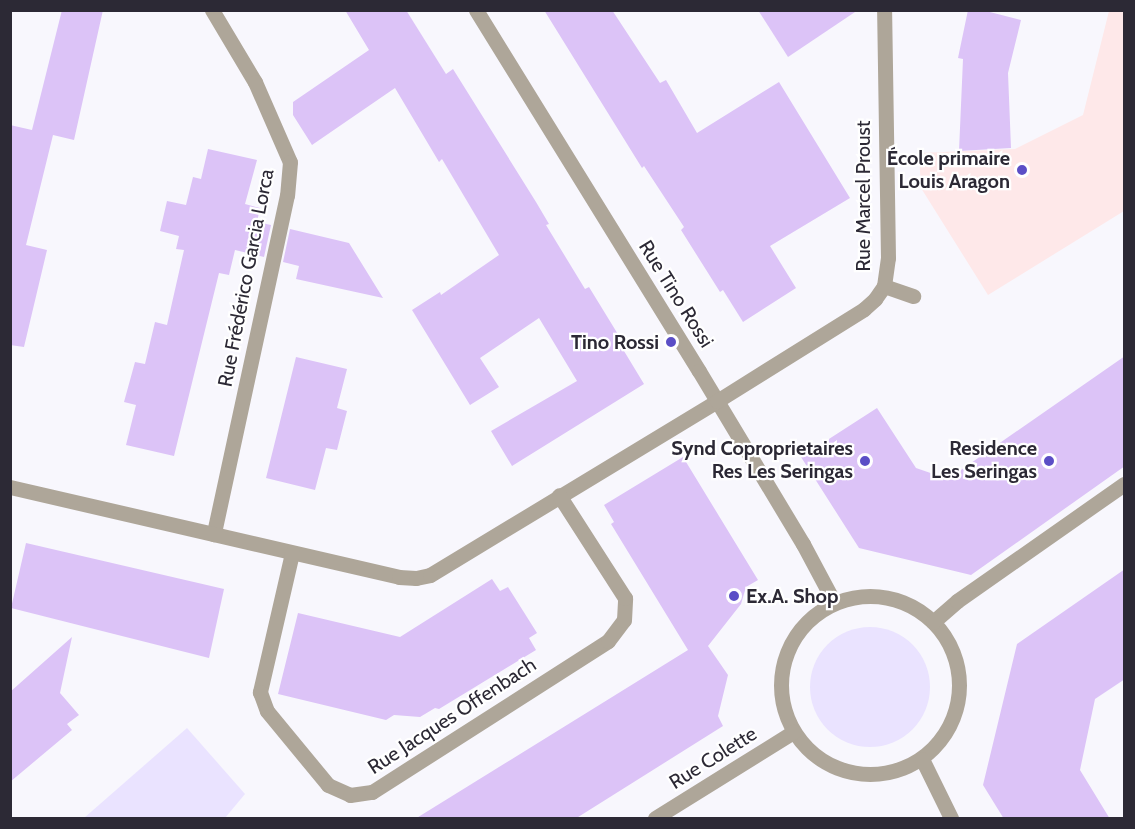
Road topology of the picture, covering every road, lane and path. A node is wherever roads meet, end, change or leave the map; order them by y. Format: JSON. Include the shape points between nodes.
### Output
{"nodes":[{"id":1,"x":212,"y":10,"type":"edge"},
{"id":2,"x":476,"y":10,"type":"edge"},
{"id":3,"x":884,"y":10,"type":"edge"},
{"id":4,"x":884,"y":286,"type":"junction"},
{"id":5,"x":913,"y":296,"type":"dead end"},
{"id":6,"x":717,"y":401,"type":"junction"},
{"id":7,"x":1125,"y":484,"type":"edge"},
{"id":8,"x":10,"y":487,"type":"edge"},
{"id":9,"x":559,"y":495,"type":"junction"},
{"id":10,"x":214,"y":534,"type":"junction"},
{"id":11,"x":292,"y":553,"type":"junction"},
{"id":12,"x":834,"y":602,"type":"junction"},
{"id":13,"x":933,"y":622,"type":"junction"},
{"id":14,"x":793,"y":732,"type":"junction"},
{"id":15,"x":921,"y":759,"type":"junction"},
{"id":16,"x":655,"y":819,"type":"edge"},
{"id":17,"x":951,"y":819,"type":"edge"}],
"edges":[{"from":1,"to":10,"type":"street","name":"Rue Frédérico Garcia Lorca","via":[[255,82],[290,162]]},
{"from":2,"to":6,"type":"street","name":"Rue Tino Rossi"},
{"from":3,"to":4,"type":"street","name":"Rue Marcel Proust","via":[[888,258]]},
{"from":4,"to":5,"type":"street"},
{"from":4,"to":6,"type":"street","name":"Rue Marcel Proust","via":[[864,309]]},
{"from":6,"to":9,"type":"street"},
{"from":6,"to":12,"type":"street","name":"Rue Tino Rossi"},
{"from":7,"to":13,"type":"street","via":[[957,601]]},
{"from":8,"to":10,"type":"street"},
{"from":9,"to":11,"type":"street","via":[[430,575],[416,578]]},
{"from":9,"to":11,"type":"street","name":"Rue Jacques Offenbach","via":[[625,598],[624,620],[608,641],[372,792],[350,795],[328,785],[267,711],[260,692]]},
{"from":10,"to":11,"type":"street"},
{"from":12,"to":13,"type":"street","via":[[860,596],[887,597],[912,606]]},
{"from":12,"to":14,"type":"street","via":[[797,630],[786,653],[780,680],[783,706]]},
{"from":13,"to":15,"type":"street","via":[[949,642],[960,693],[950,726],[941,741]]},
{"from":14,"to":15,"type":"street","via":[[812,754],[837,769],[866,775],[896,772]]},
{"from":14,"to":16,"type":"street","name":"Rue Colette"},
{"from":15,"to":17,"type":"street"}]}
